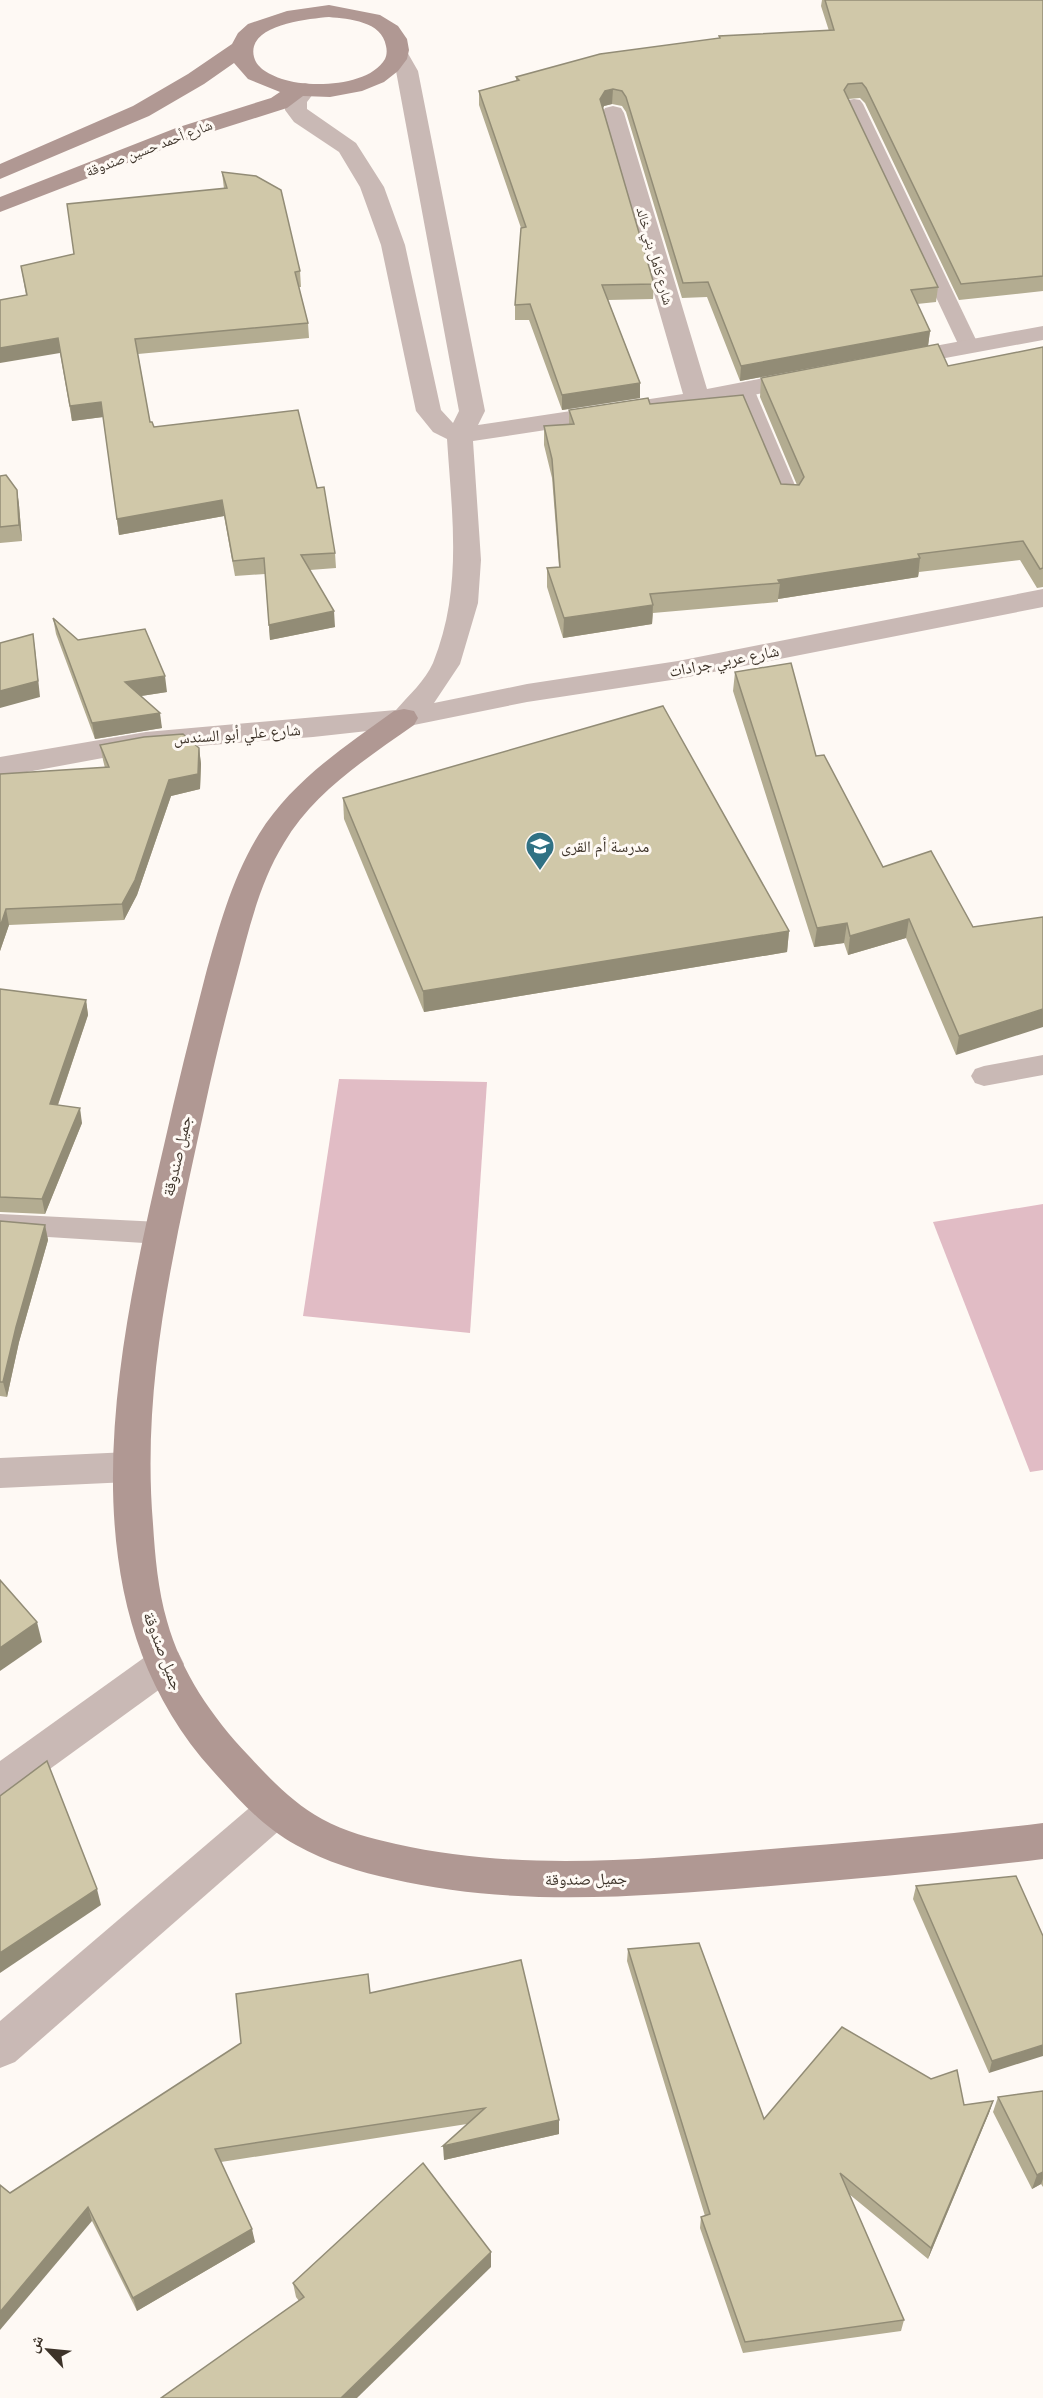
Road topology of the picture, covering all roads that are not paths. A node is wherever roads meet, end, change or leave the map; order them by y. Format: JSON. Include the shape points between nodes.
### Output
{"nodes":[{"id":1,"x":278,"y":0,"type":"edge"},
{"id":2,"x":390,"y":0,"type":"edge"},
{"id":3,"x":260,"y":27,"type":"junction"},
{"id":4,"x":390,"y":31,"type":"junction"},
{"id":5,"x":242,"y":47,"type":"junction"},
{"id":6,"x":398,"y":55,"type":"junction"},
{"id":7,"x":301,"y":90,"type":"junction"},
{"id":8,"x":854,"y":104,"type":"edge"},
{"id":9,"x":613,"y":113,"type":"edge"},
{"id":10,"x":0,"y":172,"type":"edge"},
{"id":11,"x":0,"y":205,"type":"edge"},
{"id":12,"x":1043,"y":333,"type":"edge"},
{"id":13,"x":969,"y":346,"type":"junction"},
{"id":14,"x":879,"y":363,"type":"edge"},
{"id":15,"x":823,"y":374,"type":"edge"},
{"id":16,"x":744,"y":389,"type":"junction"},
{"id":17,"x":697,"y":399,"type":"junction"},
{"id":18,"x":460,"y":435,"type":"junction"},
{"id":19,"x":789,"y":497,"type":"edge"},
{"id":20,"x":1043,"y":598,"type":"edge"},
{"id":21,"x":404,"y":718,"type":"junction"},
{"id":22,"x":0,"y":767,"type":"edge"},
{"id":23,"x":1043,"y":1065,"type":"edge"},
{"id":24,"x":984,"y":1076,"type":"dead end"},
{"id":25,"x":0,"y":1224,"type":"edge"},
{"id":26,"x":160,"y":1233,"type":"junction"},
{"id":27,"x":129,"y":1467,"type":"junction"},
{"id":28,"x":0,"y":1473,"type":"edge"},
{"id":29,"x":165,"y":1664,"type":"junction"},
{"id":30,"x":0,"y":1783,"type":"edge"},
{"id":31,"x":275,"y":1810,"type":"junction"},
{"id":32,"x":1043,"y":1841,"type":"edge"},
{"id":33,"x":0,"y":2048,"type":"edge"}],
"edges":[{"from":1,"to":3,"type":"main road"},
{"from":2,"to":4,"type":"main road"},
{"from":3,"to":4,"type":"main road","via":[[291,14],[329,11],[364,17]]},
{"from":3,"to":5,"type":"main road"},
{"from":4,"to":6,"type":"main road","via":[[398,42]]},
{"from":5,"to":7,"type":"main road","via":[[243,61],[253,74]]},
{"from":5,"to":10,"type":"main road","via":[[141,111]]},
{"from":6,"to":7,"type":"main road","via":[[390,67],[365,82],[330,90]]},
{"from":6,"to":18,"type":"street","via":[[407,71],[472,411]]},
{"from":7,"to":11,"type":"main road","name":"شارع أحمد حسين صندوقة","via":[[279,103],[184,134]]},
{"from":7,"to":18,"type":"street","via":[[296,110],[348,148],[372,187],[393,245],[429,411],[442,427]]},
{"from":8,"to":13,"type":"lane"},
{"from":9,"to":17,"type":"street","name":"شارع كامل بني خالد"},
{"from":12,"to":13,"type":"street"},
{"from":13,"to":14,"type":"street"},
{"from":15,"to":16,"type":"street"},
{"from":16,"to":17,"type":"street"},
{"from":16,"to":19,"type":"lane"},
{"from":17,"to":18,"type":"street"},
{"from":18,"to":21,"type":"street","via":[[468,560],[464,603],[446,664]]},
{"from":20,"to":21,"type":"street","name":"شارع عربي جرادات","via":[[678,670],[527,693]]},
{"from":21,"to":22,"type":"street","name":"شارع علي أبو السندس","via":[[146,741]]},
{"from":21,"to":26,"type":"main road","name":"جميل صندوقة","via":[[310,790],[282,822],[256,866],[239,906]]},
{"from":23,"to":24,"type":"lane"},
{"from":25,"to":26,"type":"lane"},
{"from":26,"to":27,"type":"main road","name":"جميل صندوقة","via":[[133,1394]]},
{"from":27,"to":28,"type":"street"},
{"from":27,"to":29,"type":"main road","name":"جميل صندوقة","via":[[147,1617]]},
{"from":29,"to":30,"type":"street"},
{"from":29,"to":31,"type":"main road","name":"جميل صندوقة","via":[[185,1707],[209,1742]]},
{"from":31,"to":32,"type":"main road","name":"جميل صندوقة","via":[[317,1837],[408,1866],[534,1881],[651,1878],[925,1856]]},
{"from":31,"to":33,"type":"street"}]}
